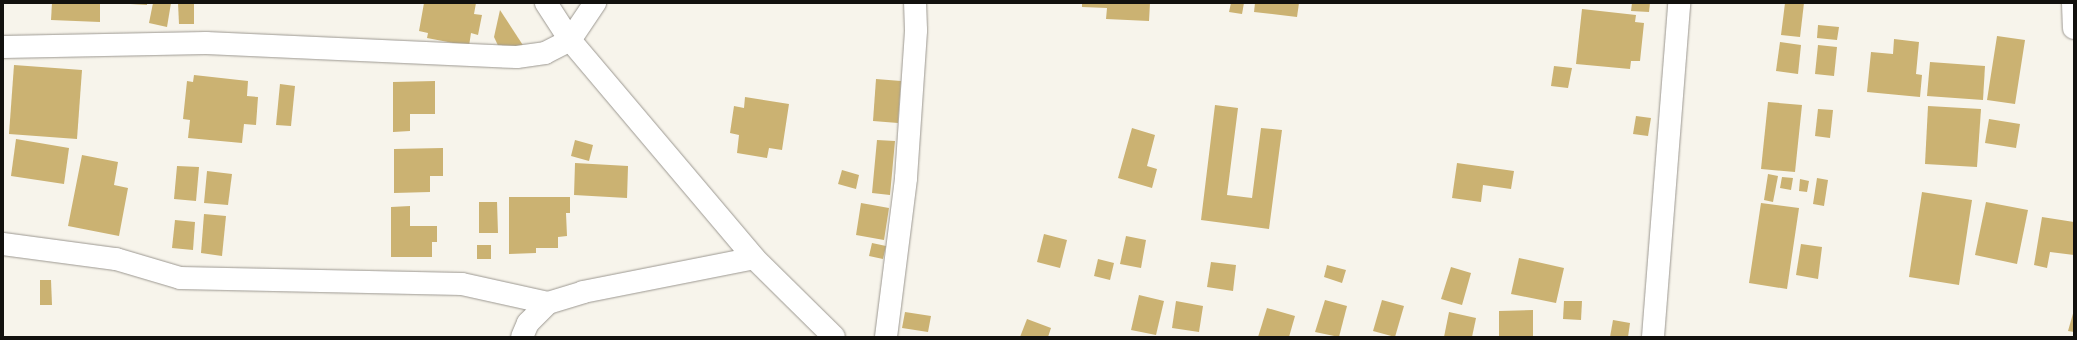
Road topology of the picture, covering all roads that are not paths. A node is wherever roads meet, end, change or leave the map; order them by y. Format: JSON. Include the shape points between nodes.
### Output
{"nodes":[{"id":1,"x":546,"y":3,"type":"edge"},
{"id":2,"x":595,"y":3,"type":"edge"},
{"id":3,"x":915,"y":3,"type":"edge"},
{"id":4,"x":1678,"y":3,"type":"edge"},
{"id":5,"x":2073,"y":3,"type":"edge"},
{"id":6,"x":2074,"y":28,"type":"edge"},
{"id":7,"x":570,"y":40,"type":"junction"},
{"id":8,"x":3,"y":47,"type":"edge"},
{"id":9,"x":3,"y":244,"type":"edge"},
{"id":10,"x":754,"y":258,"type":"junction"},
{"id":11,"x":548,"y":303,"type":"junction"},
{"id":12,"x":522,"y":337,"type":"edge"},
{"id":13,"x":834,"y":337,"type":"edge"},
{"id":14,"x":886,"y":337,"type":"edge"},
{"id":15,"x":1653,"y":337,"type":"edge"}],
"edges":[{"from":1,"to":7,"type":"street"},
{"from":2,"to":7,"type":"street"},
{"from":3,"to":14,"type":"street","via":[[916,30],[906,178]]},
{"from":4,"to":15,"type":"street"},
{"from":5,"to":6,"type":"street"},
{"from":7,"to":8,"type":"street","via":[[545,53],[517,58],[206,43]]},
{"from":7,"to":10,"type":"street"},
{"from":9,"to":11,"type":"street","via":[[116,259],[180,278],[462,284]]},
{"from":10,"to":11,"type":"street","via":[[583,292]]},
{"from":10,"to":13,"type":"street"},
{"from":11,"to":12,"type":"street","via":[[528,323]]}]}
